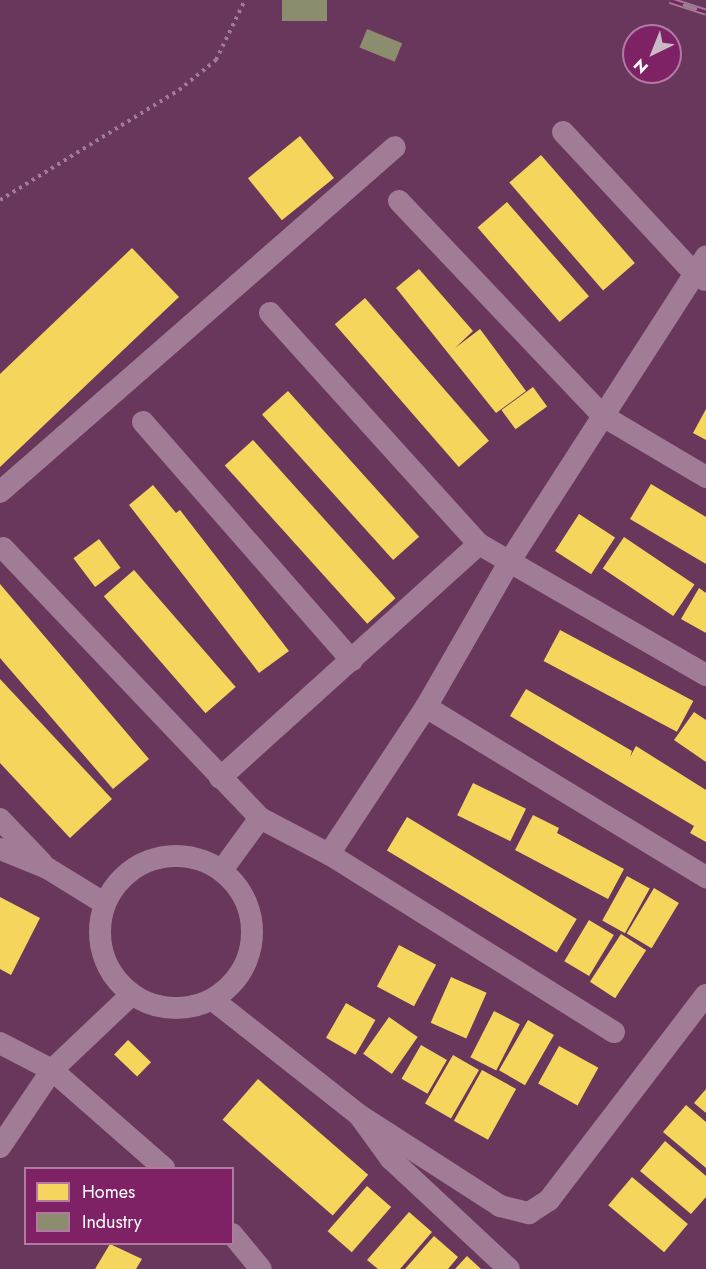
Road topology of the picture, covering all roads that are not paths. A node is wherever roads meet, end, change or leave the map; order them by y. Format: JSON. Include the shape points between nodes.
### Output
{"nodes":[{"id":1,"x":563,"y":132,"type":"dead end"},
{"id":2,"x":395,"y":147,"type":"dead end"},
{"id":3,"x":399,"y":201,"type":"dead end"},
{"id":4,"x":702,"y":270,"type":"edge"},
{"id":5,"x":270,"y":314,"type":"dead end"},
{"id":6,"x":603,"y":416,"type":"junction"},
{"id":7,"x":143,"y":422,"type":"dead end"},
{"id":8,"x":706,"y":477,"type":"edge"},
{"id":9,"x":0,"y":492,"type":"edge"},
{"id":10,"x":479,"y":544,"type":"junction"},
{"id":11,"x":3,"y":548,"type":"dead end"},
{"id":12,"x":511,"y":560,"type":"junction"},
{"id":13,"x":352,"y":661,"type":"junction"},
{"id":14,"x":706,"y":675,"type":"edge"},
{"id":15,"x":426,"y":707,"type":"junction"},
{"id":16,"x":220,"y":778,"type":"junction"},
{"id":17,"x":260,"y":818,"type":"junction"},
{"id":18,"x":0,"y":819,"type":"edge"},
{"id":19,"x":0,"y":849,"type":"edge"},
{"id":20,"x":329,"y":854,"type":"junction"},
{"id":21,"x":47,"y":868,"type":"junction"},
{"id":22,"x":222,"y":870,"type":"junction"},
{"id":23,"x":706,"y":877,"type":"edge"},
{"id":24,"x":104,"y":903,"type":"junction"},
{"id":25,"x":131,"y":995,"type":"junction"},
{"id":26,"x":706,"y":995,"type":"edge"},
{"id":27,"x":213,"y":1000,"type":"junction"},
{"id":28,"x":614,"y":1032,"type":"dead end"},
{"id":29,"x":0,"y":1042,"type":"edge"},
{"id":30,"x":52,"y":1070,"type":"junction"},
{"id":31,"x":359,"y":1115,"type":"junction"},
{"id":32,"x":0,"y":1147,"type":"edge"},
{"id":33,"x":163,"y":1167,"type":"edge"},
{"id":34,"x":234,"y":1236,"type":"edge"},
{"id":35,"x":261,"y":1269,"type":"edge"},
{"id":36,"x":509,"y":1269,"type":"edge"}],
"edges":[{"from":1,"to":4,"type":"street"},
{"from":2,"to":9,"type":"street"},
{"from":3,"to":6,"type":"street"},
{"from":4,"to":6,"type":"street"},
{"from":5,"to":10,"type":"street"},
{"from":6,"to":8,"type":"street"},
{"from":6,"to":12,"type":"street"},
{"from":7,"to":13,"type":"street"},
{"from":10,"to":12,"type":"street"},
{"from":10,"to":13,"type":"street"},
{"from":11,"to":16,"type":"street"},
{"from":12,"to":14,"type":"street"},
{"from":12,"to":15,"type":"street"},
{"from":13,"to":16,"type":"street"},
{"from":15,"to":20,"type":"street"},
{"from":15,"to":23,"type":"street"},
{"from":16,"to":17,"type":"street"},
{"from":17,"to":20,"type":"street"},
{"from":17,"to":22,"type":"street"},
{"from":18,"to":21,"type":"street"},
{"from":19,"to":21,"type":"street"},
{"from":20,"to":28,"type":"street"},
{"from":21,"to":24,"type":"street"},
{"from":22,"to":24,"type":"street","via":[[196,858],[169,855],[150,860],[119,879]]},
{"from":22,"to":27,"type":"street","via":[[242,893],[252,922],[251,943],[236,980]]},
{"from":24,"to":25,"type":"street","via":[[99,928],[102,954],[113,976]]},
{"from":25,"to":27,"type":"street","via":[[157,1007],[186,1008]]},
{"from":25,"to":30,"type":"street"},
{"from":26,"to":31,"type":"street","via":[[549,1200],[529,1213],[500,1206]]},
{"from":27,"to":31,"type":"street"},
{"from":29,"to":30,"type":"street"},
{"from":30,"to":32,"type":"street"},
{"from":30,"to":33,"type":"street"},
{"from":31,"to":36,"type":"street","via":[[391,1159]]},
{"from":34,"to":35,"type":"street"}]}
